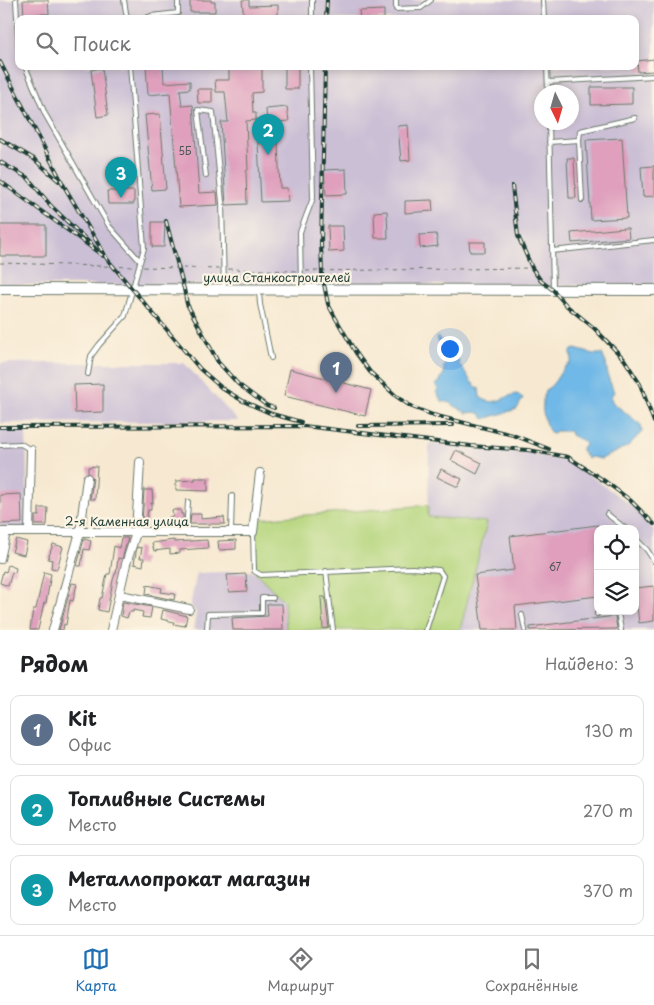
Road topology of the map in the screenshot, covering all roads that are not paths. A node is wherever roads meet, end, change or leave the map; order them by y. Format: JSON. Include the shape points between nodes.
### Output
{"nodes":[{"id":1,"x":16,"y":0,"type":"edge"},
{"id":2,"x":124,"y":0,"type":"edge"},
{"id":3,"x":178,"y":0,"type":"edge"},
{"id":4,"x":312,"y":0,"type":"edge"},
{"id":5,"x":396,"y":0,"type":"edge"},
{"id":6,"x":431,"y":0,"type":"edge"},
{"id":7,"x":543,"y":0,"type":"edge"},
{"id":8,"x":17,"y":15,"type":"edge"},
{"id":9,"x":126,"y":15,"type":"edge"},
{"id":10,"x":160,"y":15,"type":"edge"},
{"id":11,"x":312,"y":15,"type":"edge"},
{"id":12,"x":544,"y":15,"type":"edge"},
{"id":13,"x":27,"y":70,"type":"edge"},
{"id":14,"x":130,"y":70,"type":"edge"},
{"id":15,"x":310,"y":70,"type":"edge"},
{"id":16,"x":547,"y":70,"type":"edge"},
{"id":17,"x":654,"y":76,"type":"edge"},
{"id":18,"x":548,"y":82,"type":"joint"},
{"id":19,"x":635,"y":118,"type":"dead end"},
{"id":20,"x":549,"y":130,"type":"edge"},
{"id":21,"x":579,"y":140,"type":"junction"},
{"id":22,"x":549,"y":142,"type":"junction"},
{"id":23,"x":206,"y":176,"type":"dead end"},
{"id":24,"x":582,"y":200,"type":"dead end"},
{"id":25,"x":654,"y":240,"type":"edge"},
{"id":26,"x":552,"y":251,"type":"junction"},
{"id":27,"x":140,"y":261,"type":"junction"},
{"id":28,"x":0,"y":289,"type":"edge"},
{"id":29,"x":133,"y":289,"type":"junction"},
{"id":30,"x":224,"y":289,"type":"junction"},
{"id":31,"x":259,"y":289,"type":"junction"},
{"id":32,"x":301,"y":290,"type":"junction"},
{"id":33,"x":553,"y":290,"type":"junction"},
{"id":34,"x":654,"y":290,"type":"edge"},
{"id":35,"x":271,"y":358,"type":"dead end"},
{"id":36,"x":88,"y":374,"type":"dead end"},
{"id":37,"x":0,"y":445,"type":"edge"},
{"id":38,"x":31,"y":450,"type":"joint"},
{"id":39,"x":140,"y":462,"type":"dead end"},
{"id":40,"x":260,"y":473,"type":"dead end"},
{"id":41,"x":87,"y":478,"type":"dead end"},
{"id":42,"x":232,"y":496,"type":"dead end"},
{"id":43,"x":188,"y":502,"type":"dead end"},
{"id":44,"x":607,"y":514,"type":"dead end"},
{"id":45,"x":621,"y":525,"type":"edge"},
{"id":46,"x":3,"y":532,"type":"edge"},
{"id":47,"x":28,"y":532,"type":"junction"},
{"id":48,"x":80,"y":532,"type":"junction"},
{"id":49,"x":186,"y":532,"type":"junction"},
{"id":50,"x":231,"y":532,"type":"junction"},
{"id":51,"x":253,"y":532,"type":"junction"},
{"id":52,"x":136,"y":533,"type":"junction"},
{"id":53,"x":639,"y":542,"type":"edge"},
{"id":54,"x":0,"y":559,"type":"edge"},
{"id":55,"x":654,"y":561,"type":"edge"},
{"id":56,"x":326,"y":572,"type":"junction"},
{"id":57,"x":120,"y":595,"type":"junction"},
{"id":58,"x":273,"y":598,"type":"dead end"},
{"id":59,"x":189,"y":609,"type":"dead end"},
{"id":60,"x":522,"y":615,"type":"dead end"},
{"id":61,"x":618,"y":615,"type":"edge"},
{"id":62,"x":53,"y":630,"type":"edge"},
{"id":63,"x":111,"y":630,"type":"edge"},
{"id":64,"x":208,"y":630,"type":"edge"},
{"id":65,"x":333,"y":630,"type":"edge"},
{"id":66,"x":426,"y":630,"type":"edge"},
{"id":67,"x":525,"y":630,"type":"edge"},
{"id":68,"x":621,"y":630,"type":"edge"}],
"edges":[{"from":1,"to":8,"type":"lane"},
{"from":2,"to":9,"type":"lane"},
{"from":3,"to":10,"type":"lane","via":[[178,13]]},
{"from":4,"to":11,"type":"lane"},
{"from":5,"to":6,"type":"lane","via":[[396,9],[421,8]]},
{"from":7,"to":12,"type":"lane"},
{"from":13,"to":27,"type":"lane","via":[[45,114],[109,226]]},
{"from":14,"to":27,"type":"lane","via":[[144,248]]},
{"from":15,"to":32,"type":"lane","via":[[313,198],[300,232]]},
{"from":16,"to":18,"type":"lane"},
{"from":17,"to":18,"type":"lane"},
{"from":19,"to":21,"type":"lane","via":[[580,131]]},
{"from":20,"to":22,"type":"lane"},
{"from":21,"to":22,"type":"lane"},
{"from":21,"to":24,"type":"lane"},
{"from":22,"to":26,"type":"lane"},
{"from":23,"to":30,"type":"lane","via":[[198,110],[213,112],[222,202]]},
{"from":25,"to":26,"type":"lane"},
{"from":26,"to":33,"type":"lane"},
{"from":27,"to":29,"type":"lane"},
{"from":28,"to":29,"type":"main road","name":"улица Станкостроителей"},
{"from":29,"to":30,"type":"main road","name":"улица Станкостроителей"},
{"from":29,"to":36,"type":"lane","via":[[124,316],[91,356]]},
{"from":30,"to":31,"type":"main road","name":"улица Станкостроителей"},
{"from":31,"to":32,"type":"main road","name":"улица Станкостроителей"},
{"from":31,"to":35,"type":"lane"},
{"from":32,"to":33,"type":"main road","name":"улица Станкостроителей"},
{"from":33,"to":34,"type":"main road","name":"улица Станкостроителей"},
{"from":37,"to":38,"type":"lane","via":[[21,444]]},
{"from":38,"to":47,"type":"street"},
{"from":39,"to":52,"type":"street"},
{"from":40,"to":51,"type":"street"},
{"from":41,"to":48,"type":"street"},
{"from":42,"to":50,"type":"lane"},
{"from":43,"to":49,"type":"lane"},
{"from":44,"to":45,"type":"lane"},
{"from":46,"to":47,"type":"street","name":"2-я Каменная улица"},
{"from":46,"to":54,"type":"street"},
{"from":47,"to":48,"type":"street","name":"2-я Каменная улица"},
{"from":48,"to":52,"type":"street","name":"2-я Каменная улица"},
{"from":48,"to":62,"type":"street"},
{"from":49,"to":50,"type":"street","name":"2-я Каменная улица"},
{"from":49,"to":52,"type":"street","name":"2-я Каменная улица"},
{"from":50,"to":51,"type":"street","name":"2-я Каменная улица"},
{"from":51,"to":56,"type":"lane","via":[[254,571],[261,575]]},
{"from":52,"to":57,"type":"street"},
{"from":53,"to":55,"type":"lane"},
{"from":56,"to":65,"type":"lane"},
{"from":56,"to":66,"type":"lane","via":[[439,570],[443,576]]},
{"from":57,"to":59,"type":"street"},
{"from":57,"to":63,"type":"street"},
{"from":58,"to":64,"type":"lane","via":[[262,598],[262,613],[208,614]]},
{"from":60,"to":67,"type":"lane"},
{"from":61,"to":68,"type":"lane"}]}
